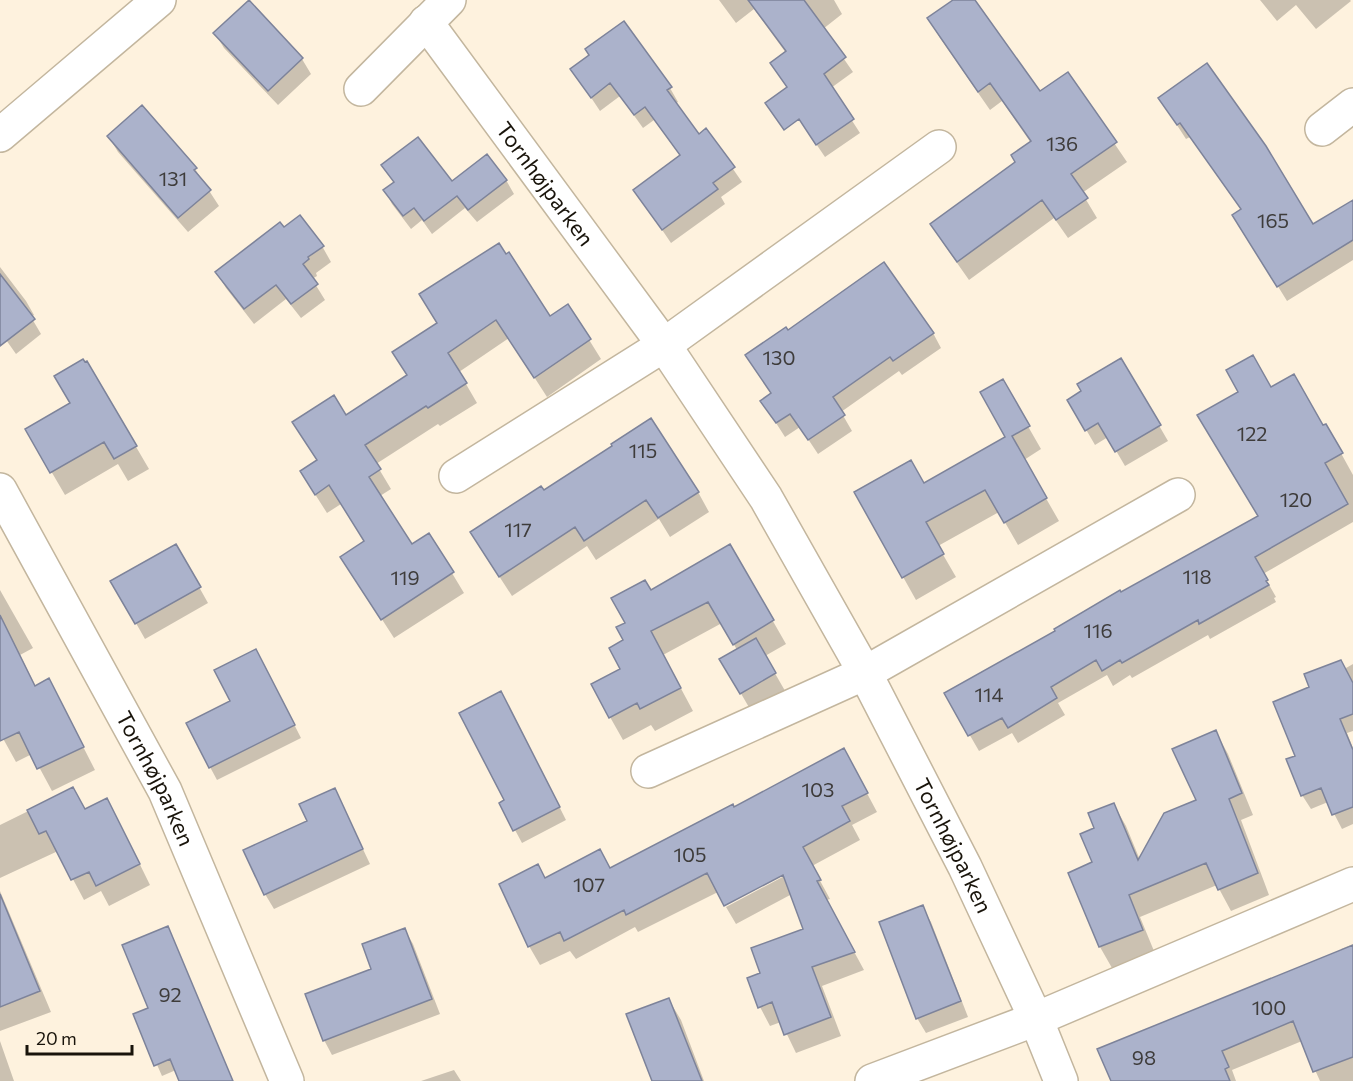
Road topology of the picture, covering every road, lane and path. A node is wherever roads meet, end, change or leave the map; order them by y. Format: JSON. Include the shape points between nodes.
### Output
{"nodes":[{"id":1,"x":159,"y":0,"type":"edge"},
{"id":2,"x":438,"y":11,"type":"edge"},
{"id":3,"x":361,"y":89,"type":"dead end"},
{"id":4,"x":1353,"y":105,"type":"edge"},
{"id":5,"x":1322,"y":129,"type":"dead end"},
{"id":6,"x":0,"y":135,"type":"edge"},
{"id":7,"x":939,"y":147,"type":"dead end"},
{"id":8,"x":664,"y":345,"type":"junction"},
{"id":9,"x":456,"y":476,"type":"dead end"},
{"id":10,"x":0,"y":490,"type":"edge"},
{"id":11,"x":1178,"y":495,"type":"dead end"},
{"id":12,"x":865,"y":673,"type":"junction"},
{"id":13,"x":648,"y":771,"type":"dead end"},
{"id":14,"x":1353,"y":884,"type":"edge"},
{"id":15,"x":1036,"y":1019,"type":"junction"},
{"id":16,"x":287,"y":1081,"type":"edge"},
{"id":17,"x":872,"y":1081,"type":"edge"},
{"id":18,"x":1061,"y":1081,"type":"edge"}],
"edges":[{"from":1,"to":6,"type":"street"},
{"from":2,"to":3,"type":"street","name":"Tornhøjparken"},
{"from":2,"to":8,"type":"street","name":"Tornhøjparken"},
{"from":4,"to":5,"type":"street"},
{"from":7,"to":8,"type":"street"},
{"from":8,"to":9,"type":"street"},
{"from":8,"to":12,"type":"street","name":"Tornhøjparken","via":[[766,498]]},
{"from":10,"to":16,"type":"street","name":"Tornhøjparken","via":[[165,791]]},
{"from":11,"to":12,"type":"street"},
{"from":12,"to":13,"type":"street"},
{"from":12,"to":15,"type":"street","name":"Tornhøjparken","via":[[965,867]]},
{"from":14,"to":15,"type":"street"},
{"from":15,"to":17,"type":"street"},
{"from":15,"to":18,"type":"street","name":"Tornhøjparken"}]}
